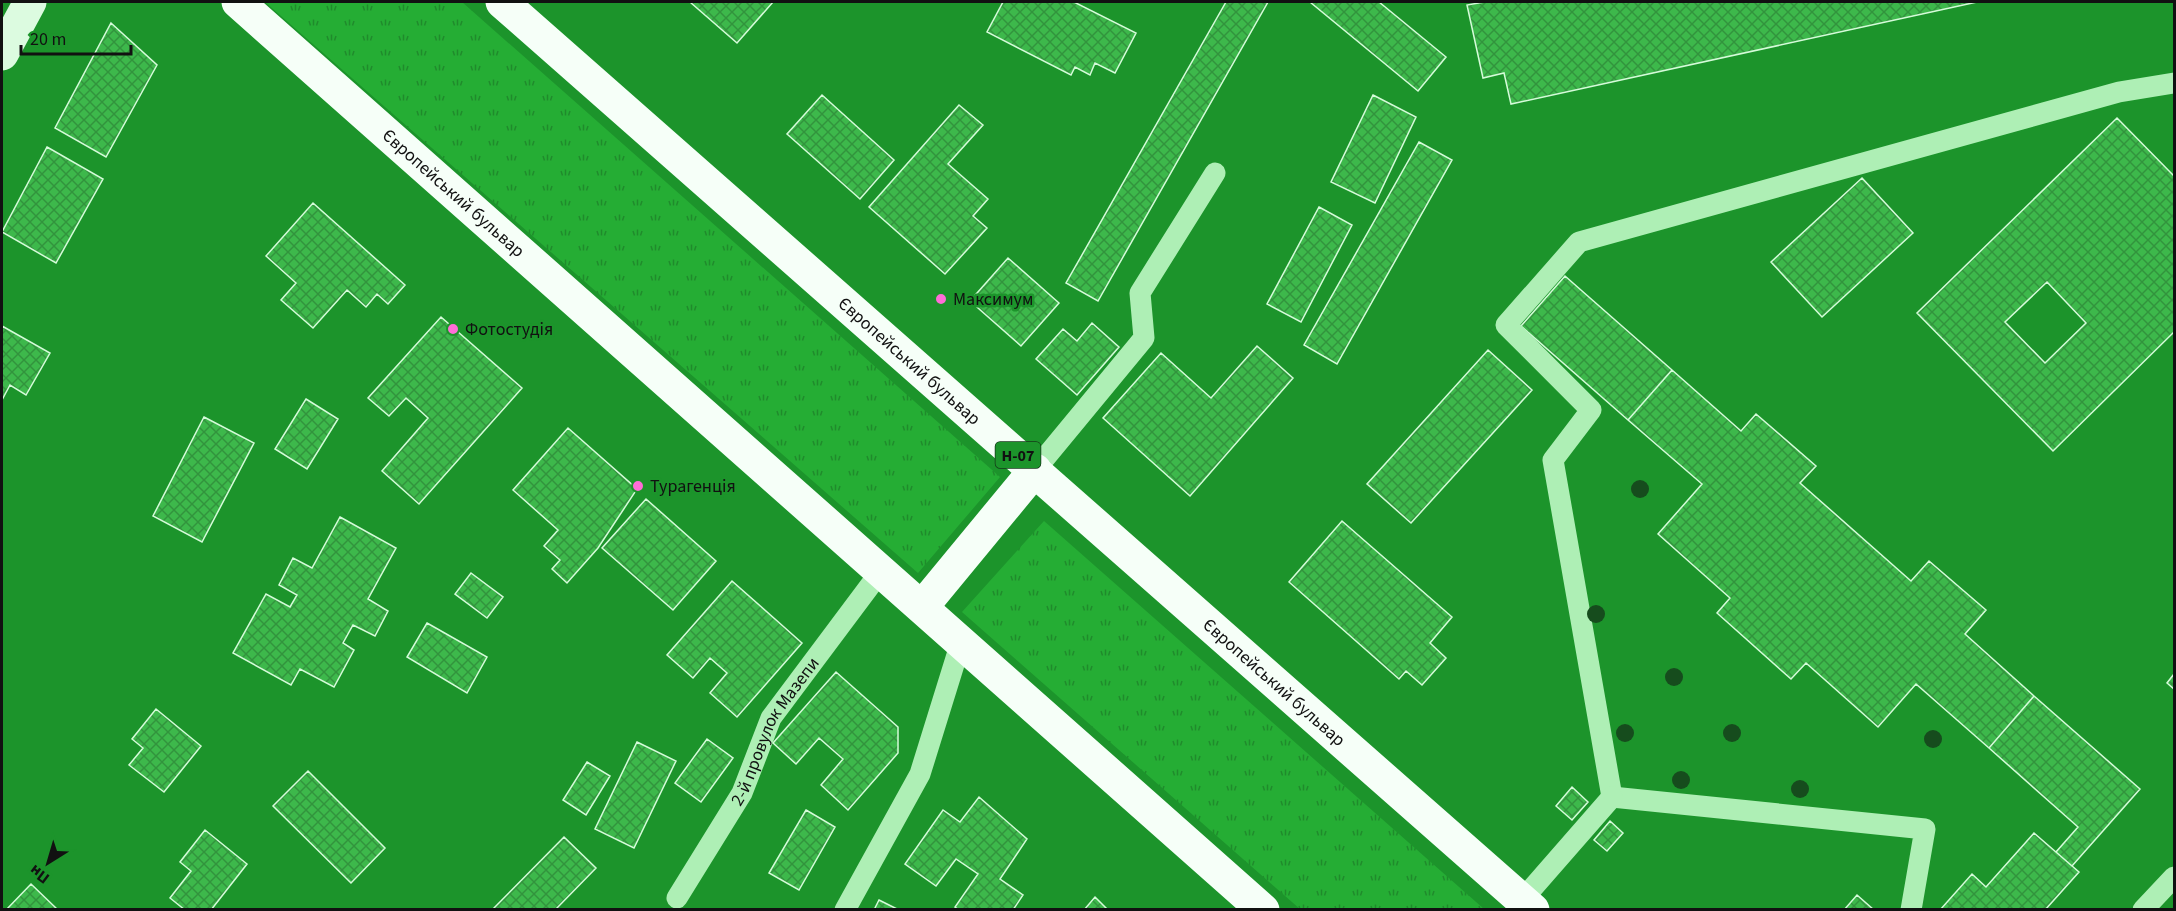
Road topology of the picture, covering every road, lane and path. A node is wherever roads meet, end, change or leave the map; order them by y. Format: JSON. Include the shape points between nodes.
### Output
{"nodes":[{"id":1,"x":30,"y":2,"type":"edge"},
{"id":2,"x":238,"y":2,"type":"edge"},
{"id":3,"x":502,"y":2,"type":"edge"},
{"id":4,"x":2,"y":54,"type":"edge"},
{"id":5,"x":2175,"y":83,"type":"edge"},
{"id":6,"x":1215,"y":173,"type":"dead end"},
{"id":7,"x":1035,"y":470,"type":"junction"},
{"id":8,"x":881,"y":571,"type":"junction"},
{"id":9,"x":922,"y":607,"type":"junction"},
{"id":10,"x":961,"y":642,"type":"junction"},
{"id":11,"x":1612,"y":796,"type":"junction"},
{"id":12,"x":2175,"y":877,"type":"edge"},
{"id":13,"x":677,"y":897,"type":"dead end"},
{"id":14,"x":1527,"y":905,"type":"edge"},
{"id":15,"x":845,"y":909,"type":"edge"},
{"id":16,"x":1263,"y":909,"type":"edge"},
{"id":17,"x":1911,"y":909,"type":"edge"},
{"id":18,"x":2143,"y":909,"type":"edge"}],
"edges":[{"from":1,"to":4,"type":"main road"},
{"from":2,"to":8,"type":"main road","name":"Європейський бульвар"},
{"from":3,"to":7,"type":"main road","name":"Європейський бульвар","number":"Н-07"},
{"from":5,"to":11,"type":"lane","via":[[2119,92],[1579,242],[1506,325],[1591,410],[1552,460]]},
{"from":6,"to":7,"type":"lane","via":[[1140,293],[1144,338]]},
{"from":7,"to":9,"type":"main road"},
{"from":7,"to":14,"type":"main road","name":"Європейський бульвар","number":"Н-07"},
{"from":8,"to":9,"type":"main road","name":"Європейський бульвар"},
{"from":8,"to":13,"type":"lane","name":"2-й провулок Мазепи","via":[[771,718],[742,793]]},
{"from":9,"to":10,"type":"main road","name":"Європейський бульвар"},
{"from":10,"to":15,"type":"lane","via":[[920,774]]},
{"from":10,"to":16,"type":"main road","name":"Європейський бульвар"},
{"from":11,"to":14,"type":"lane"},
{"from":11,"to":17,"type":"lane","via":[[1925,830]]},
{"from":12,"to":18,"type":"lane"}]}
